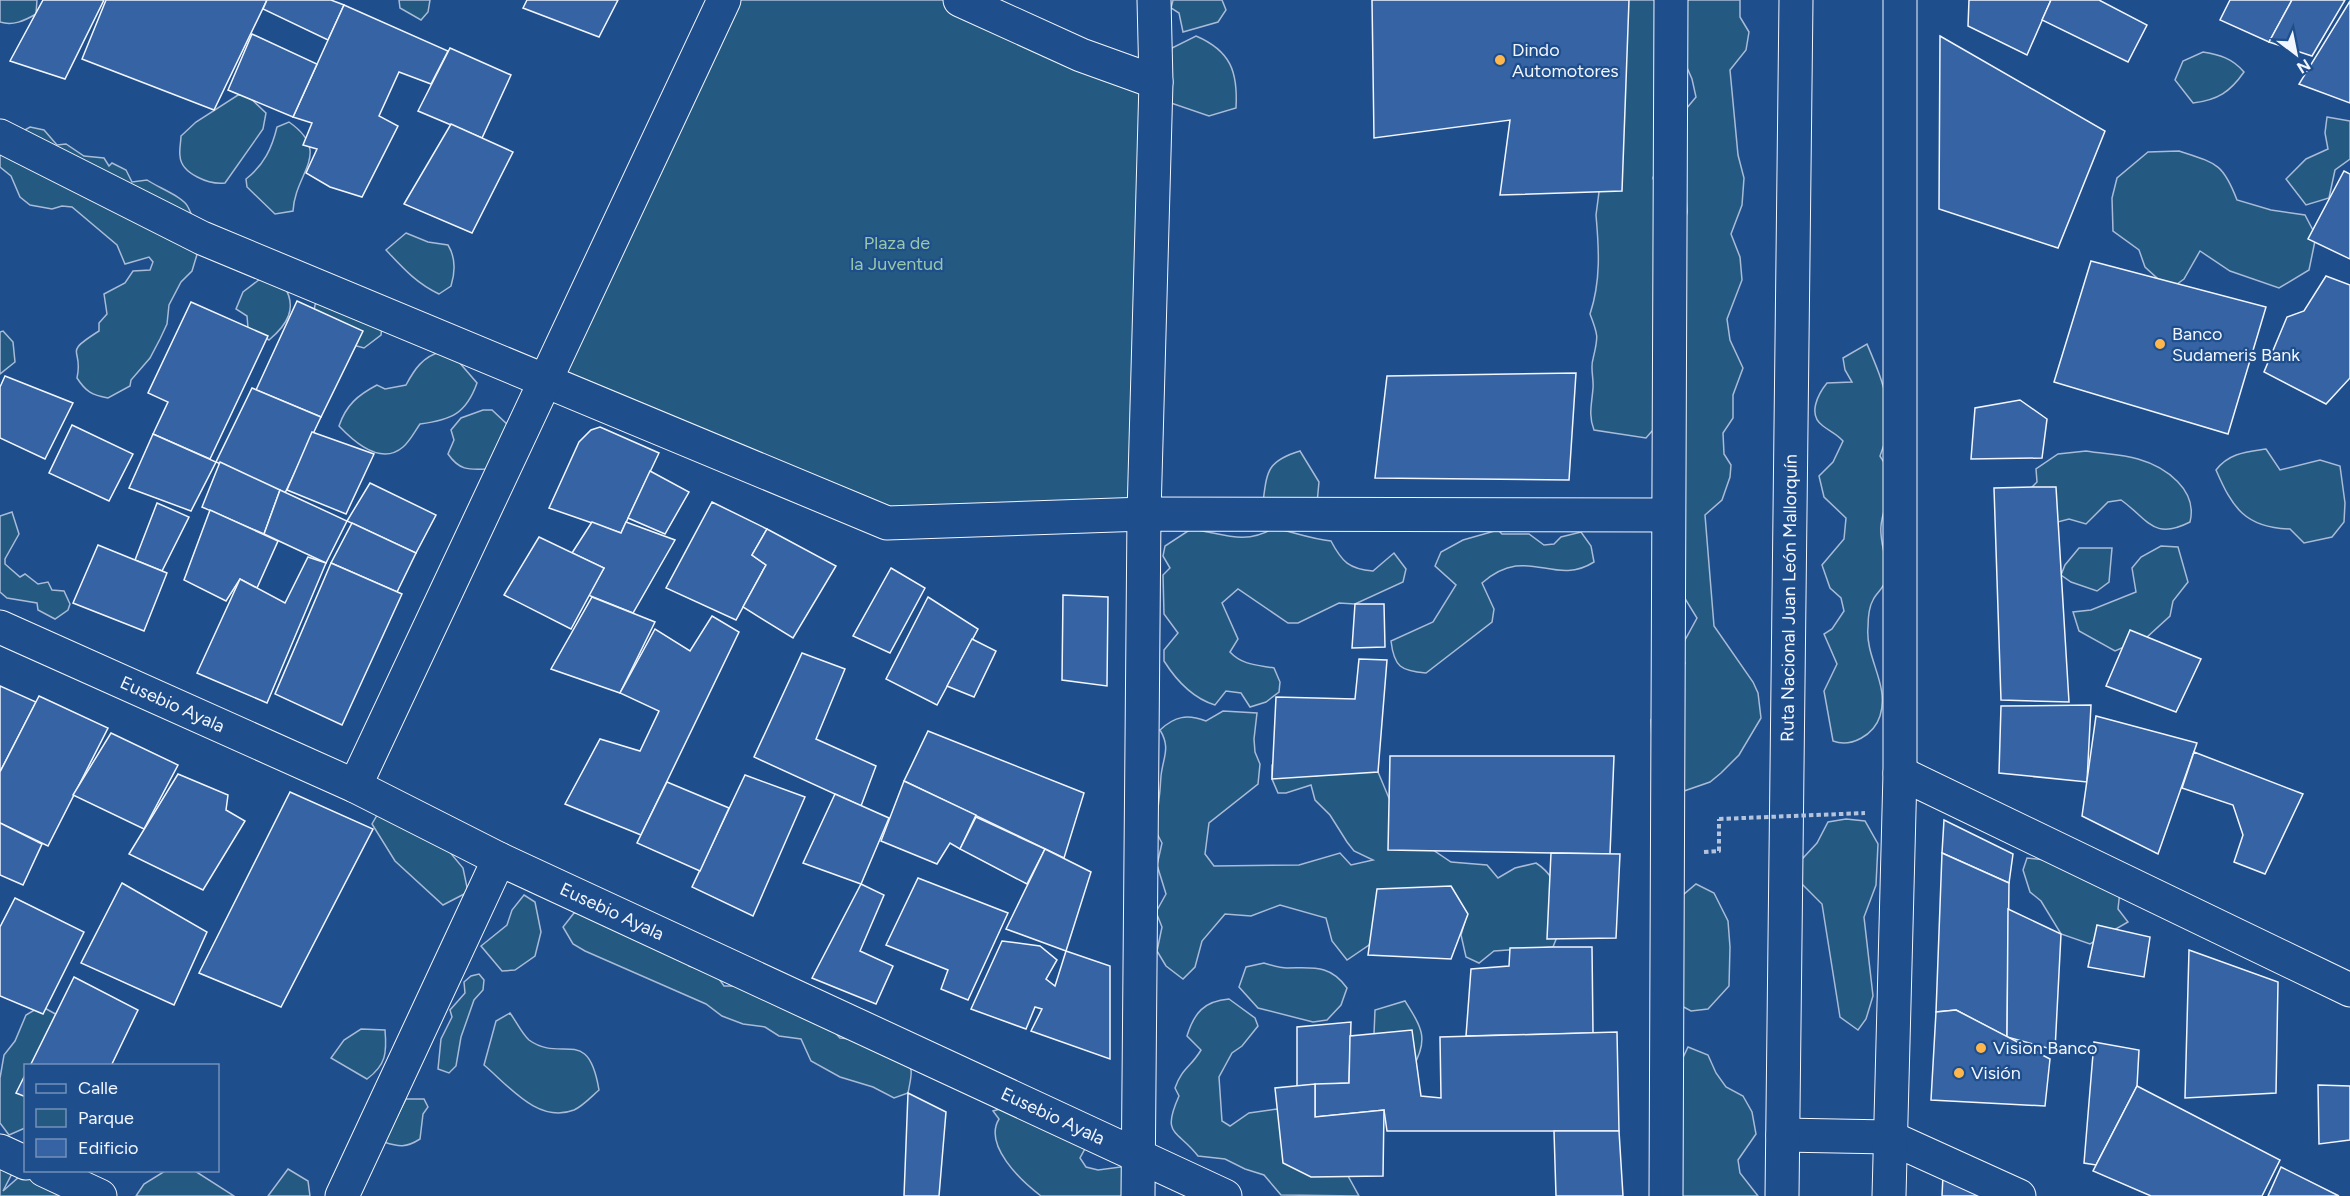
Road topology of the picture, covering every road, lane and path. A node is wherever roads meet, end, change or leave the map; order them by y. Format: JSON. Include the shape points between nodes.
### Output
{"nodes":[{"id":1,"x":724,"y":0,"type":"edge"},
{"id":2,"x":960,"y":0,"type":"edge"},
{"id":3,"x":1154,"y":0,"type":"edge"},
{"id":4,"x":1671,"y":0,"type":"edge"},
{"id":5,"x":1796,"y":0,"type":"edge"},
{"id":6,"x":1900,"y":0,"type":"edge"},
{"id":7,"x":1156,"y":82,"type":"junction"},
{"id":8,"x":0,"y":136,"type":"edge"},
{"id":9,"x":545,"y":380,"type":"junction"},
{"id":10,"x":1144,"y":514,"type":"junction"},
{"id":11,"x":1668,"y":516,"type":"junction"},
{"id":12,"x":0,"y":627,"type":"edge"},
{"id":13,"x":1900,"y":773,"type":"junction"},
{"id":14,"x":355,"y":786,"type":"junction"},
{"id":15,"x":1865,"y":813,"type":"dead end"},
{"id":16,"x":1719,"y":851,"type":"dead end"},
{"id":17,"x":499,"y":859,"type":"junction"},
{"id":18,"x":2350,"y":990,"type":"edge"},
{"id":19,"x":1782,"y":1135,"type":"junction"},
{"id":20,"x":1889,"y":1137,"type":"junction"},
{"id":21,"x":0,"y":1151,"type":"edge"},
{"id":22,"x":1138,"y":1156,"type":"junction"},
{"id":23,"x":24,"y":1161,"type":"edge"},
{"id":24,"x":48,"y":1172,"type":"edge"},
{"id":25,"x":100,"y":1196,"type":"edge"},
{"id":26,"x":342,"y":1196,"type":"edge"},
{"id":27,"x":1138,"y":1196,"type":"edge"},
{"id":28,"x":1225,"y":1196,"type":"edge"},
{"id":29,"x":1666,"y":1196,"type":"edge"},
{"id":30,"x":1782,"y":1196,"type":"edge"},
{"id":31,"x":1889,"y":1196,"type":"edge"},
{"id":32,"x":2019,"y":1196,"type":"edge"}],
"edges":[{"from":1,"to":9,"type":"main road"},
{"from":2,"to":7,"type":"main road","via":[[1081,55]]},
{"from":3,"to":7,"type":"main road"},
{"from":4,"to":11,"type":"main road"},
{"from":5,"to":19,"type":"main road","name":"Ruta Nacional Juan León Mallorquín"},
{"from":6,"to":13,"type":"main road"},
{"from":7,"to":10,"type":"main road"},
{"from":8,"to":9,"type":"main road","via":[[202,238]]},
{"from":9,"to":10,"type":"main road","via":[[887,523]]},
{"from":9,"to":14,"type":"main road"},
{"from":10,"to":11,"type":"main road"},
{"from":10,"to":22,"type":"main road"},
{"from":11,"to":29,"type":"main road"},
{"from":12,"to":14,"type":"main road","name":"Eusebio Ayala"},
{"from":13,"to":18,"type":"main road"},
{"from":13,"to":20,"type":"main road"},
{"from":14,"to":17,"type":"main road","name":"Eusebio Ayala"},
{"from":15,"to":16,"type":"path","bridge":true,"via":[[1719,819]]},
{"from":17,"to":22,"type":"main road","name":"Eusebio Ayala"},
{"from":17,"to":26,"type":"main road"},
{"from":19,"to":20,"type":"main road"},
{"from":19,"to":30,"type":"main road","name":"Ruta Nacional Juan León Mallorquín"},
{"from":20,"to":31,"type":"main road"},
{"from":20,"to":32,"type":"main road"},
{"from":21,"to":23,"type":"main road"},
{"from":22,"to":27,"type":"main road"},
{"from":22,"to":28,"type":"main road","name":"Eusebio Ayala"},
{"from":24,"to":25,"type":"main road"}]}
